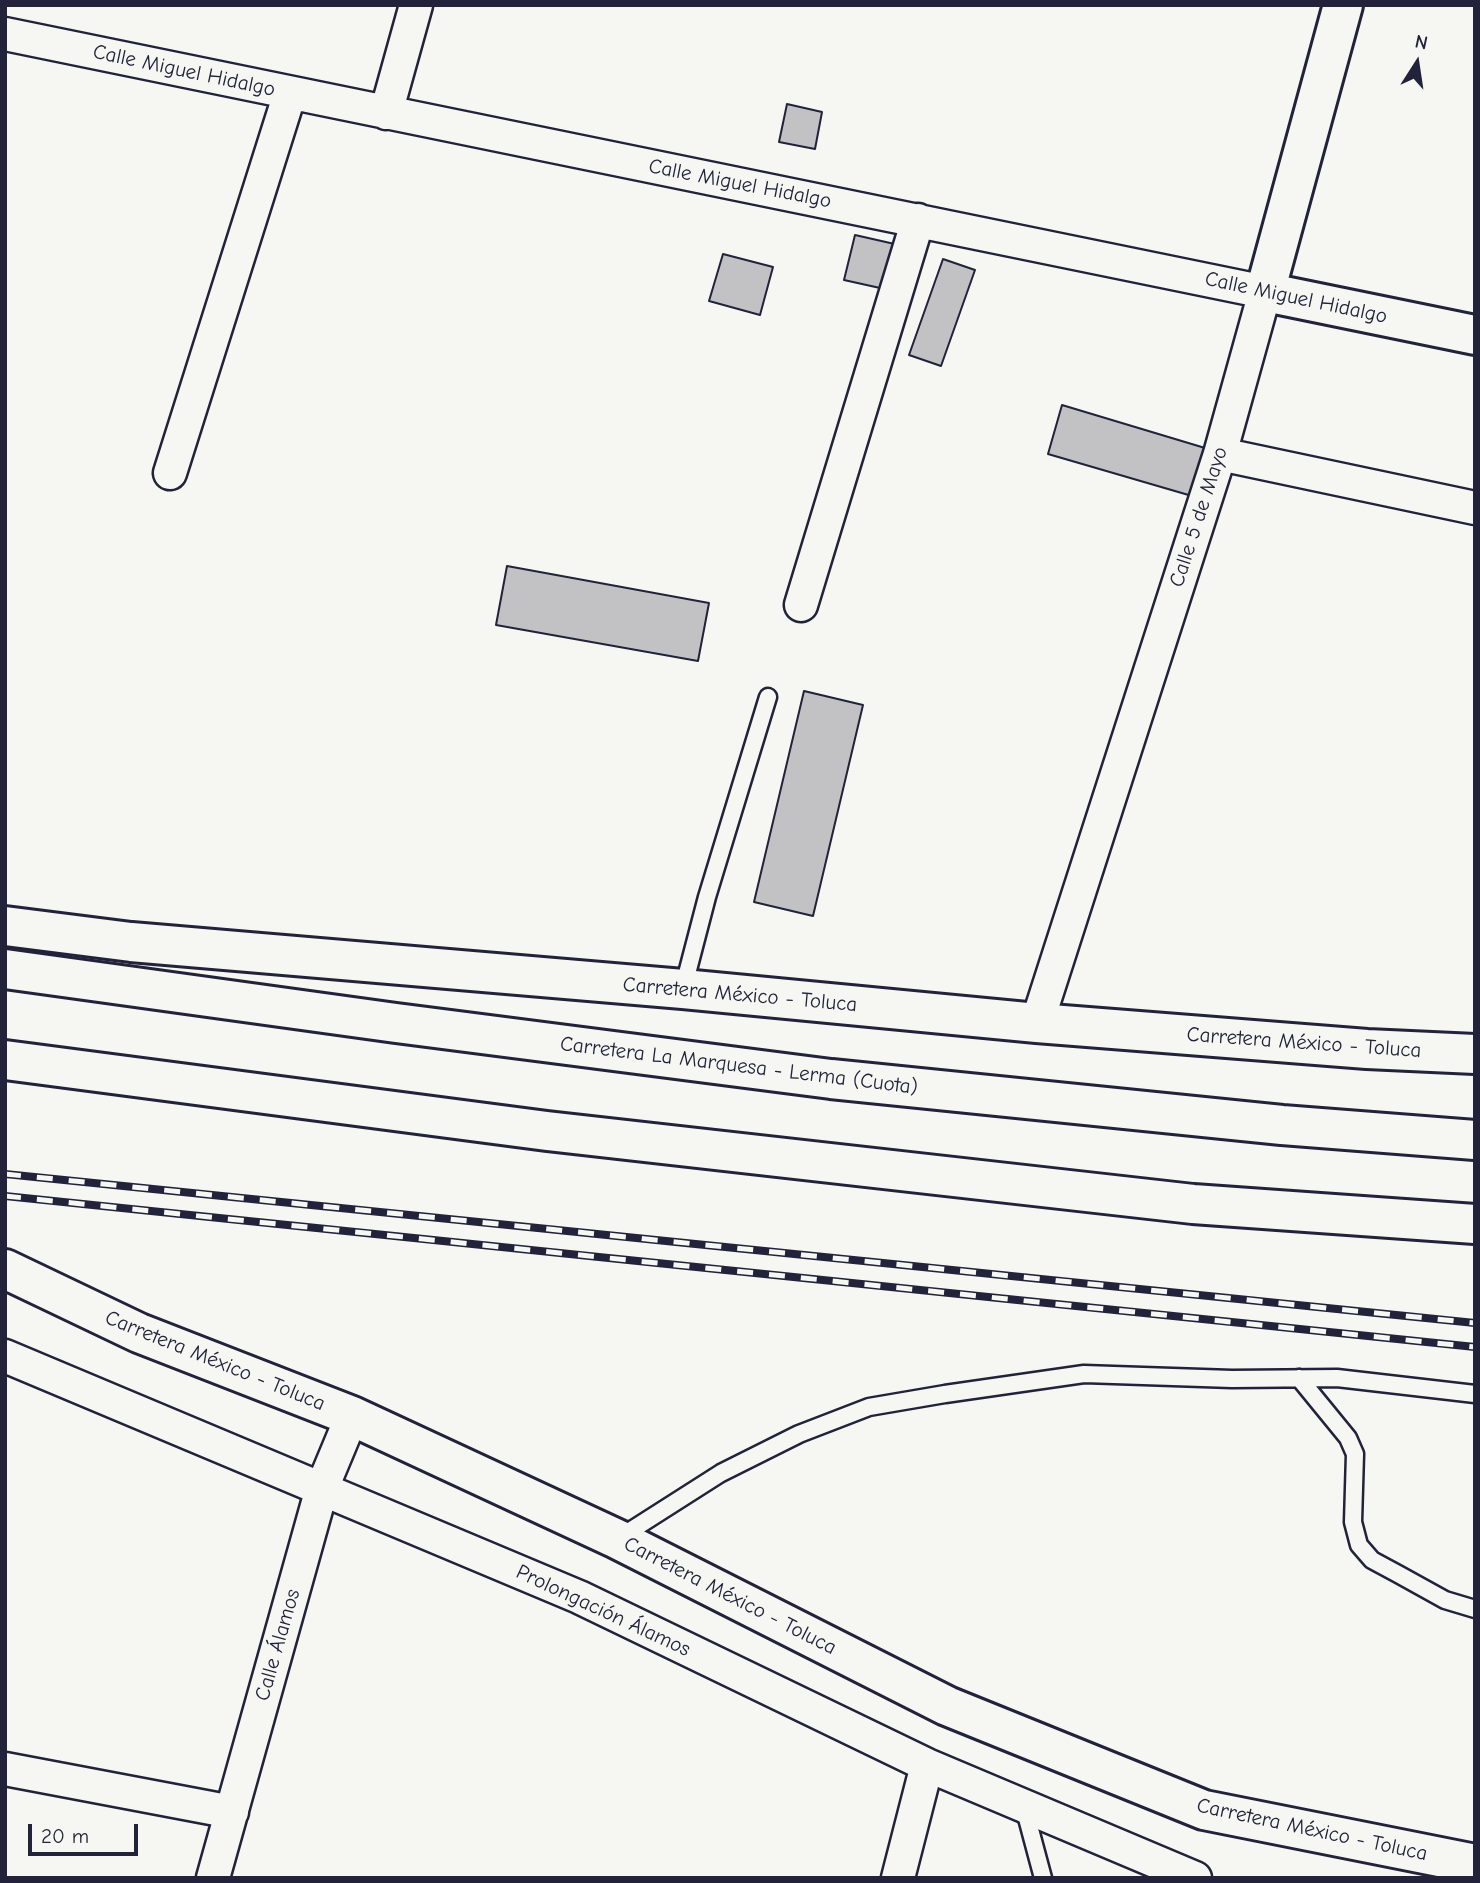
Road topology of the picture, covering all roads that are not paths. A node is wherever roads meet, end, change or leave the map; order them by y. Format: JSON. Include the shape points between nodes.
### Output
{"nodes":[{"id":1,"x":415,"y":5,"type":"edge"},
{"id":2,"x":1343,"y":5,"type":"edge"},
{"id":3,"x":5,"y":34,"type":"edge"},
{"id":4,"x":290,"y":93,"type":"junction"},
{"id":5,"x":386,"y":113,"type":"junction"},
{"id":6,"x":918,"y":220,"type":"junction"},
{"id":7,"x":1265,"y":292,"type":"junction"},
{"id":8,"x":1475,"y":335,"type":"edge"},
{"id":9,"x":1220,"y":454,"type":"junction"},
{"id":10,"x":170,"y":473,"type":"dead end"},
{"id":11,"x":1475,"y":508,"type":"edge"},
{"id":12,"x":801,"y":605,"type":"dead end"},
{"id":13,"x":768,"y":697,"type":"dead end"},
{"id":14,"x":5,"y":926,"type":"edge"},
{"id":15,"x":5,"y":969,"type":"edge"},
{"id":16,"x":683,"y":989,"type":"junction"},
{"id":17,"x":1037,"y":1023,"type":"junction"},
{"id":18,"x":1475,"y":1054,"type":"edge"},
{"id":19,"x":5,"y":1060,"type":"edge"},
{"id":20,"x":1475,"y":1140,"type":"edge"},
{"id":21,"x":1475,"y":1224,"type":"edge"},
{"id":22,"x":5,"y":1269,"type":"edge"},
{"id":23,"x":5,"y":1356,"type":"edge"},
{"id":24,"x":1299,"y":1378,"type":"junction"},
{"id":25,"x":1475,"y":1394,"type":"edge"},
{"id":26,"x":352,"y":1416,"type":"junction"},
{"id":27,"x":322,"y":1488,"type":"junction"},
{"id":28,"x":617,"y":1539,"type":"junction"},
{"id":29,"x":1475,"y":1609,"type":"edge"},
{"id":30,"x":927,"y":1765,"type":"junction"},
{"id":31,"x":5,"y":1769,"type":"edge"},
{"id":32,"x":1024,"y":1807,"type":"junction"},
{"id":33,"x":232,"y":1812,"type":"junction"},
{"id":34,"x":1475,"y":1864,"type":"edge"},
{"id":35,"x":213,"y":1878,"type":"edge"},
{"id":36,"x":898,"y":1878,"type":"edge"},
{"id":37,"x":1042,"y":1878,"type":"edge"},
{"id":38,"x":1195,"y":1878,"type":"edge"}],
"edges":[{"from":1,"to":5,"type":"street"},
{"from":2,"to":7,"type":"main road","name":"Calle 5 de Mayo"},
{"from":3,"to":4,"type":"street","name":"Calle Miguel Hidalgo"},
{"from":4,"to":5,"type":"street","name":"Calle Miguel Hidalgo"},
{"from":4,"to":10,"type":"street"},
{"from":5,"to":6,"type":"street","name":"Calle Miguel Hidalgo"},
{"from":6,"to":7,"type":"street","name":"Calle Miguel Hidalgo"},
{"from":6,"to":12,"type":"street"},
{"from":7,"to":8,"type":"main road","name":"Calle Miguel Hidalgo"},
{"from":7,"to":9,"type":"street","name":"Calle 5 de Mayo"},
{"from":9,"to":11,"type":"street"},
{"from":9,"to":17,"type":"street","name":"Calle 5 de Mayo"},
{"from":13,"to":16,"type":"lane"},
{"from":14,"to":16,"type":"main road","name":"Carretera México - Toluca","via":[[131,942]]},
{"from":15,"to":20,"type":"main road","name":"Carretera La Marquesa - Lerma (Cuota)","via":[[831,1079]]},
{"from":16,"to":17,"type":"main road","name":"Carretera México - Toluca"},
{"from":17,"to":18,"type":"main road","name":"Carretera México - Toluca"},
{"from":19,"to":21,"type":"main road","via":[[547,1131],[1179,1202]]},
{"from":22,"to":26,"type":"main road","name":"Carretera México - Toluca","via":[[139,1333]]},
{"from":23,"to":27,"type":"street","name":"Prolongación Álamos"},
{"from":24,"to":25,"type":"lane"},
{"from":24,"to":28,"type":"lane","via":[[1084,1374],[869,1407],[799,1434],[721,1473]]},
{"from":24,"to":29,"type":"lane","via":[[1348,1438],[1355,1454],[1353,1522],[1359,1545],[1372,1560],[1446,1600]]},
{"from":26,"to":27,"type":"street","name":"Calle Álamos"},
{"from":26,"to":28,"type":"main road","name":"Carretera México - Toluca"},
{"from":27,"to":30,"type":"street","name":"Prolongación Álamos","via":[[579,1597]]},
{"from":27,"to":33,"type":"street","name":"Calle Álamos"},
{"from":28,"to":34,"type":"main road","name":"Carretera México - Toluca","via":[[947,1706],[1205,1810]]},
{"from":30,"to":32,"type":"street","name":"Prolongación Álamos"},
{"from":30,"to":36,"type":"street"},
{"from":31,"to":33,"type":"street"},
{"from":32,"to":37,"type":"lane"},
{"from":32,"to":38,"type":"street","name":"Prolongación Álamos"},
{"from":33,"to":35,"type":"street","name":"Calle Álamos"}]}
